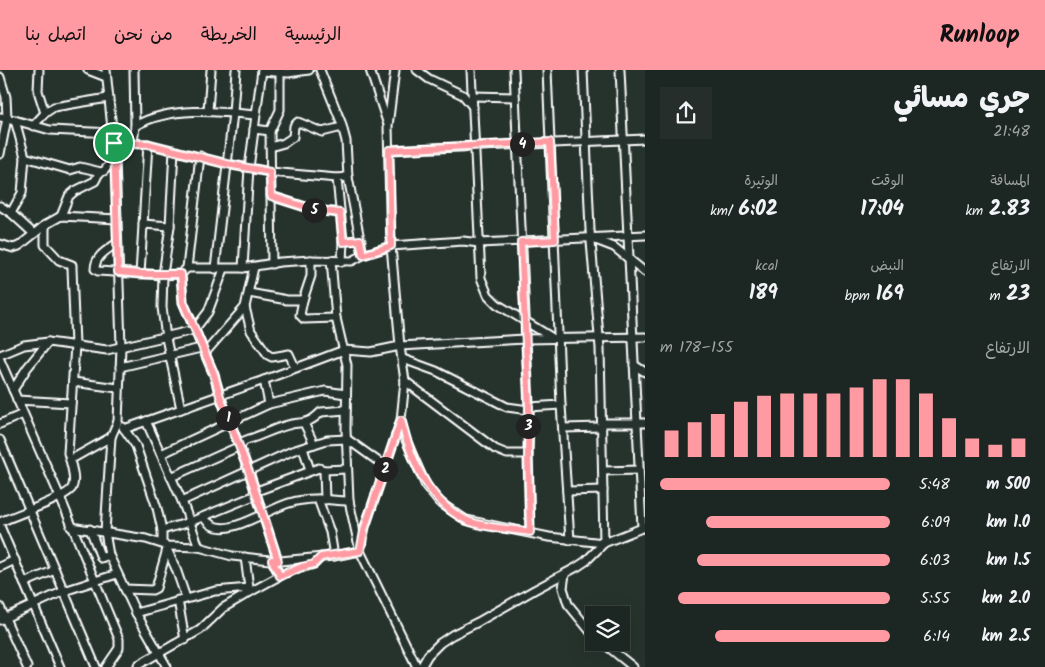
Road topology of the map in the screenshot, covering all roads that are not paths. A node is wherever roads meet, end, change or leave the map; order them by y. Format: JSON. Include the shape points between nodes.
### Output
{"nodes":[{"id":1,"x":39,"y":70,"type":"edge"},
{"id":2,"x":88,"y":70,"type":"edge"},
{"id":3,"x":134,"y":70,"type":"edge"},
{"id":4,"x":211,"y":70,"type":"edge"},
{"id":5,"x":236,"y":70,"type":"edge"},
{"id":6,"x":309,"y":70,"type":"edge"},
{"id":7,"x":320,"y":70,"type":"edge"},
{"id":8,"x":370,"y":70,"type":"edge"},
{"id":9,"x":395,"y":70,"type":"edge"},
{"id":10,"x":417,"y":70,"type":"edge"},
{"id":11,"x":471,"y":70,"type":"edge"},
{"id":12,"x":514,"y":70,"type":"edge"},
{"id":13,"x":547,"y":70,"type":"edge"},
{"id":14,"x":584,"y":70,"type":"edge"},
{"id":15,"x":620,"y":70,"type":"edge"},
{"id":16,"x":262,"y":71,"type":"edge"},
{"id":17,"x":280,"y":73,"type":"junction"},
{"id":18,"x":106,"y":74,"type":"edge"},
{"id":19,"x":0,"y":77,"type":"edge"},
{"id":20,"x":473,"y":96,"type":"junction"},
{"id":21,"x":515,"y":97,"type":"junction"},
{"id":22,"x":108,"y":98,"type":"junction"},
{"id":23,"x":474,"y":107,"type":"junction"},
{"id":24,"x":208,"y":111,"type":"junction"},
{"id":25,"x":44,"y":113,"type":"junction"},
{"id":26,"x":233,"y":113,"type":"junction"},
{"id":27,"x":256,"y":115,"type":"junction"},
{"id":28,"x":7,"y":118,"type":"edge"},
{"id":29,"x":33,"y":126,"type":"junction"},
{"id":30,"x":136,"y":126,"type":"junction"},
{"id":31,"x":388,"y":126,"type":"junction"},
{"id":32,"x":342,"y":127,"type":"junction"},
{"id":33,"x":254,"y":129,"type":"junction"},
{"id":34,"x":270,"y":131,"type":"junction"},
{"id":35,"x":112,"y":133,"type":"junction"},
{"id":36,"x":645,"y":139,"type":"edge"},
{"id":37,"x":623,"y":140,"type":"junction"},
{"id":38,"x":587,"y":141,"type":"junction"},
{"id":39,"x":550,"y":142,"type":"junction"},
{"id":40,"x":114,"y":143,"type":"junction"},
{"id":41,"x":133,"y":143,"type":"junction"},
{"id":42,"x":148,"y":144,"type":"junction"},
{"id":43,"x":517,"y":144,"type":"junction"},
{"id":44,"x":475,"y":146,"type":"junction"},
{"id":45,"x":270,"y":147,"type":"junction"},
{"id":46,"x":174,"y":150,"type":"junction"},
{"id":47,"x":389,"y":150,"type":"junction"},
{"id":48,"x":0,"y":154,"type":"edge"},
{"id":49,"x":200,"y":156,"type":"junction"},
{"id":50,"x":25,"y":157,"type":"junction"},
{"id":51,"x":116,"y":158,"type":"junction"},
{"id":52,"x":227,"y":164,"type":"junction"},
{"id":53,"x":249,"y":168,"type":"junction"},
{"id":54,"x":101,"y":172,"type":"junction"},
{"id":55,"x":270,"y":172,"type":"junction"},
{"id":56,"x":348,"y":177,"type":"junction"},
{"id":57,"x":337,"y":178,"type":"junction"},
{"id":58,"x":271,"y":196,"type":"junction"},
{"id":59,"x":0,"y":206,"type":"edge"},
{"id":60,"x":11,"y":213,"type":"junction"},
{"id":61,"x":340,"y":213,"type":"junction"},
{"id":62,"x":61,"y":216,"type":"junction"},
{"id":63,"x":117,"y":219,"type":"junction"},
{"id":64,"x":143,"y":224,"type":"junction"},
{"id":65,"x":45,"y":225,"type":"junction"},
{"id":66,"x":170,"y":226,"type":"junction"},
{"id":67,"x":34,"y":234,"type":"junction"},
{"id":68,"x":645,"y":235,"type":"edge"},
{"id":69,"x":628,"y":236,"type":"junction"},
{"id":70,"x":591,"y":238,"type":"junction"},
{"id":71,"x":360,"y":240,"type":"junction"},
{"id":72,"x":555,"y":240,"type":"junction"},
{"id":73,"x":343,"y":242,"type":"junction"},
{"id":74,"x":521,"y":242,"type":"junction"},
{"id":75,"x":117,"y":243,"type":"junction"},
{"id":76,"x":479,"y":243,"type":"junction"},
{"id":77,"x":0,"y":244,"type":"edge"},
{"id":78,"x":391,"y":246,"type":"junction"},
{"id":79,"x":363,"y":255,"type":"junction"},
{"id":80,"x":311,"y":260,"type":"junction"},
{"id":81,"x":331,"y":260,"type":"junction"},
{"id":82,"x":629,"y":260,"type":"junction"},
{"id":83,"x":342,"y":262,"type":"junction"},
{"id":84,"x":272,"y":264,"type":"junction"},
{"id":85,"x":254,"y":267,"type":"junction"},
{"id":86,"x":243,"y":268,"type":"junction"},
{"id":87,"x":215,"y":269,"type":"junction"},
{"id":88,"x":224,"y":269,"type":"junction"},
{"id":89,"x":184,"y":271,"type":"junction"},
{"id":90,"x":118,"y":272,"type":"junction"},
{"id":91,"x":645,"y":272,"type":"edge"},
{"id":92,"x":140,"y":274,"type":"junction"},
{"id":93,"x":163,"y":274,"type":"junction"},
{"id":94,"x":249,"y":293,"type":"junction"},
{"id":95,"x":303,"y":300,"type":"junction"},
{"id":96,"x":245,"y":307,"type":"junction"},
{"id":97,"x":336,"y":318,"type":"junction"},
{"id":98,"x":525,"y":321,"type":"junction"},
{"id":99,"x":194,"y":330,"type":"junction"},
{"id":100,"x":645,"y":337,"type":"edge"},
{"id":101,"x":166,"y":338,"type":"junction"},
{"id":102,"x":599,"y":338,"type":"junction"},
{"id":103,"x":632,"y":338,"type":"junction"},
{"id":104,"x":525,"y":339,"type":"junction"},
{"id":105,"x":557,"y":339,"type":"junction"},
{"id":106,"x":48,"y":342,"type":"junction"},
{"id":107,"x":75,"y":345,"type":"junction"},
{"id":108,"x":400,"y":346,"type":"junction"},
{"id":109,"x":121,"y":348,"type":"junction"},
{"id":110,"x":203,"y":350,"type":"junction"},
{"id":111,"x":344,"y":350,"type":"junction"},
{"id":112,"x":171,"y":356,"type":"junction"},
{"id":113,"x":403,"y":359,"type":"junction"},
{"id":114,"x":0,"y":360,"type":"edge"},
{"id":115,"x":634,"y":365,"type":"junction"},
{"id":116,"x":120,"y":367,"type":"junction"},
{"id":117,"x":295,"y":367,"type":"junction"},
{"id":118,"x":645,"y":372,"type":"edge"},
{"id":119,"x":264,"y":380,"type":"junction"},
{"id":120,"x":405,"y":381,"type":"junction"},
{"id":121,"x":73,"y":382,"type":"junction"},
{"id":122,"x":118,"y":388,"type":"junction"},
{"id":123,"x":13,"y":390,"type":"junction"},
{"id":124,"x":346,"y":394,"type":"junction"},
{"id":125,"x":220,"y":396,"type":"junction"},
{"id":126,"x":17,"y":400,"type":"junction"},
{"id":127,"x":71,"y":403,"type":"junction"},
{"id":128,"x":269,"y":404,"type":"junction"},
{"id":129,"x":562,"y":405,"type":"junction"},
{"id":130,"x":529,"y":408,"type":"junction"},
{"id":131,"x":182,"y":409,"type":"junction"},
{"id":132,"x":346,"y":410,"type":"junction"},
{"id":133,"x":24,"y":414,"type":"junction"},
{"id":134,"x":401,"y":420,"type":"junction"},
{"id":135,"x":118,"y":421,"type":"junction"},
{"id":136,"x":146,"y":421,"type":"junction"},
{"id":137,"x":230,"y":422,"type":"junction"},
{"id":138,"x":304,"y":423,"type":"junction"},
{"id":139,"x":636,"y":423,"type":"junction"},
{"id":140,"x":645,"y":423,"type":"edge"},
{"id":141,"x":0,"y":424,"type":"edge"},
{"id":142,"x":602,"y":425,"type":"junction"},
{"id":143,"x":563,"y":428,"type":"junction"},
{"id":144,"x":124,"y":429,"type":"junction"},
{"id":145,"x":111,"y":437,"type":"junction"},
{"id":146,"x":0,"y":440,"type":"edge"},
{"id":147,"x":347,"y":440,"type":"junction"},
{"id":148,"x":314,"y":444,"type":"junction"},
{"id":149,"x":240,"y":446,"type":"junction"},
{"id":150,"x":303,"y":448,"type":"junction"},
{"id":151,"x":162,"y":454,"type":"junction"},
{"id":152,"x":528,"y":454,"type":"junction"},
{"id":153,"x":642,"y":457,"type":"edge"},
{"id":154,"x":70,"y":460,"type":"junction"},
{"id":155,"x":386,"y":466,"type":"junction"},
{"id":156,"x":348,"y":469,"type":"junction"},
{"id":157,"x":310,"y":470,"type":"junction"},
{"id":158,"x":324,"y":470,"type":"junction"},
{"id":159,"x":639,"y":470,"type":"junction"},
{"id":160,"x":603,"y":471,"type":"junction"},
{"id":161,"x":249,"y":472,"type":"junction"},
{"id":162,"x":171,"y":477,"type":"junction"},
{"id":163,"x":603,"y":490,"type":"junction"},
{"id":164,"x":567,"y":491,"type":"junction"},
{"id":165,"x":255,"y":494,"type":"junction"},
{"id":166,"x":60,"y":497,"type":"junction"},
{"id":167,"x":322,"y":499,"type":"junction"},
{"id":168,"x":182,"y":501,"type":"junction"},
{"id":169,"x":349,"y":501,"type":"junction"},
{"id":170,"x":30,"y":510,"type":"junction"},
{"id":171,"x":262,"y":515,"type":"junction"},
{"id":172,"x":204,"y":517,"type":"junction"},
{"id":173,"x":190,"y":522,"type":"junction"},
{"id":174,"x":0,"y":524,"type":"edge"},
{"id":175,"x":71,"y":527,"type":"junction"},
{"id":176,"x":643,"y":528,"type":"edge"},
{"id":177,"x":90,"y":530,"type":"junction"},
{"id":178,"x":162,"y":530,"type":"junction"},
{"id":179,"x":105,"y":532,"type":"junction"},
{"id":180,"x":530,"y":532,"type":"junction"},
{"id":181,"x":570,"y":540,"type":"junction"},
{"id":182,"x":604,"y":543,"type":"junction"},
{"id":183,"x":165,"y":546,"type":"junction"},
{"id":184,"x":199,"y":547,"type":"junction"},
{"id":185,"x":360,"y":551,"type":"junction"},
{"id":186,"x":109,"y":555,"type":"junction"},
{"id":187,"x":334,"y":556,"type":"junction"},
{"id":188,"x":245,"y":557,"type":"junction"},
{"id":189,"x":321,"y":557,"type":"junction"},
{"id":190,"x":14,"y":560,"type":"junction"},
{"id":191,"x":275,"y":560,"type":"junction"},
{"id":192,"x":0,"y":567,"type":"edge"},
{"id":193,"x":55,"y":570,"type":"junction"},
{"id":194,"x":117,"y":574,"type":"junction"},
{"id":195,"x":565,"y":574,"type":"junction"},
{"id":196,"x":280,"y":576,"type":"junction"},
{"id":197,"x":95,"y":580,"type":"junction"},
{"id":198,"x":24,"y":583,"type":"junction"},
{"id":199,"x":125,"y":589,"type":"junction"},
{"id":200,"x":250,"y":590,"type":"junction"},
{"id":201,"x":64,"y":591,"type":"junction"},
{"id":202,"x":186,"y":598,"type":"junction"},
{"id":203,"x":178,"y":600,"type":"junction"},
{"id":204,"x":34,"y":605,"type":"junction"},
{"id":205,"x":0,"y":607,"type":"edge"},
{"id":206,"x":136,"y":613,"type":"junction"},
{"id":207,"x":2,"y":619,"type":"edge"},
{"id":208,"x":585,"y":625,"type":"edge"},
{"id":209,"x":185,"y":640,"type":"junction"},
{"id":210,"x":613,"y":651,"type":"edge"},
{"id":211,"x":159,"y":655,"type":"junction"},
{"id":212,"x":138,"y":666,"type":"dead end"},
{"id":213,"x":27,"y":667,"type":"edge"},
{"id":214,"x":60,"y":667,"type":"edge"},
{"id":215,"x":96,"y":667,"type":"edge"},
{"id":216,"x":106,"y":667,"type":"edge"},
{"id":217,"x":167,"y":667,"type":"edge"},
{"id":218,"x":417,"y":667,"type":"edge"},
{"id":219,"x":422,"y":667,"type":"edge"},
{"id":220,"x":633,"y":667,"type":"edge"}],
"edges":[{"from":1,"to":25,"type":"street","via":[[38,91]]},
{"from":2,"to":18,"type":"street"},
{"from":3,"to":30,"type":"street"},
{"from":4,"to":24,"type":"street"},
{"from":5,"to":26,"type":"street"},
{"from":6,"to":17,"type":"street"},
{"from":7,"to":32,"type":"street"},
{"from":8,"to":31,"type":"street"},
{"from":9,"to":31,"type":"street"},
{"from":10,"to":23,"type":"street","via":[[462,95]]},
{"from":11,"to":20,"type":"street"},
{"from":12,"to":21,"type":"street"},
{"from":13,"to":39,"type":"street"},
{"from":14,"to":38,"type":"street"},
{"from":15,"to":37,"type":"street"},
{"from":16,"to":17,"type":"street"},
{"from":16,"to":27,"type":"street"},
{"from":17,"to":34,"type":"street","via":[[280,110]]},
{"from":18,"to":22,"type":"street"},
{"from":19,"to":28,"type":"street","via":[[6,97]]},
{"from":20,"to":21,"type":"street"},
{"from":20,"to":23,"type":"street"},
{"from":21,"to":43,"type":"street"},
{"from":22,"to":25,"type":"street","via":[[54,107]]},
{"from":22,"to":35,"type":"street"},
{"from":23,"to":44,"type":"street"},
{"from":24,"to":26,"type":"street"},
{"from":24,"to":30,"type":"street","via":[[156,116]]},
{"from":25,"to":29,"type":"street"},
{"from":26,"to":27,"type":"street"},
{"from":26,"to":52,"type":"street"},
{"from":27,"to":33,"type":"street"},
{"from":28,"to":29,"type":"street"},
{"from":28,"to":48,"type":"street"},
{"from":28,"to":50,"type":"street"},
{"from":29,"to":35,"type":"street"},
{"from":30,"to":41,"type":"street"},
{"from":31,"to":47,"type":"street"},
{"from":32,"to":45,"type":"street","via":[[322,132],[298,122],[294,126],[293,137]]},
{"from":32,"to":56,"type":"street"},
{"from":33,"to":34,"type":"street"},
{"from":33,"to":53,"type":"street"},
{"from":34,"to":45,"type":"street"},
{"from":35,"to":40,"type":"street"},
{"from":36,"to":37,"type":"street"},
{"from":37,"to":38,"type":"street"},
{"from":37,"to":69,"type":"street"},
{"from":38,"to":39,"type":"street"},
{"from":38,"to":70,"type":"street"},
{"from":39,"to":43,"type":"street"},
{"from":39,"to":72,"type":"street"},
{"from":40,"to":41,"type":"street"},
{"from":40,"to":51,"type":"street"},
{"from":41,"to":42,"type":"street"},
{"from":42,"to":46,"type":"street"},
{"from":42,"to":64,"type":"street"},
{"from":43,"to":44,"type":"street"},
{"from":43,"to":74,"type":"street"},
{"from":44,"to":47,"type":"street"},
{"from":44,"to":76,"type":"street"},
{"from":45,"to":55,"type":"street"},
{"from":46,"to":49,"type":"street"},
{"from":46,"to":66,"type":"street"},
{"from":47,"to":78,"type":"street"},
{"from":49,"to":52,"type":"street"},
{"from":49,"to":89,"type":"street"},
{"from":50,"to":54,"type":"street","via":[[70,170],[82,167]]},
{"from":50,"to":60,"type":"street","via":[[22,193]]},
{"from":51,"to":54,"type":"street"},
{"from":51,"to":63,"type":"street"},
{"from":52,"to":53,"type":"street"},
{"from":52,"to":87,"type":"street"},
{"from":53,"to":55,"type":"street"},
{"from":53,"to":86,"type":"street"},
{"from":54,"to":62,"type":"street","via":[[95,181],[69,196]]},
{"from":55,"to":57,"type":"street"},
{"from":55,"to":58,"type":"street"},
{"from":56,"to":57,"type":"street"},
{"from":56,"to":71,"type":"street"},
{"from":57,"to":61,"type":"street"},
{"from":58,"to":61,"type":"street","via":[[315,210]]},
{"from":58,"to":84,"type":"street"},
{"from":59,"to":60,"type":"street"},
{"from":60,"to":67,"type":"street"},
{"from":61,"to":73,"type":"street"},
{"from":62,"to":63,"type":"street"},
{"from":62,"to":65,"type":"street"},
{"from":63,"to":75,"type":"street"},
{"from":64,"to":66,"type":"street"},
{"from":64,"to":92,"type":"street"},
{"from":65,"to":67,"type":"street"},
{"from":65,"to":107,"type":"street","via":[[45,245],[59,260],[72,265]]},
{"from":66,"to":93,"type":"street"},
{"from":67,"to":77,"type":"street","via":[[13,248]]},
{"from":68,"to":69,"type":"street"},
{"from":69,"to":70,"type":"street"},
{"from":69,"to":82,"type":"street"},
{"from":70,"to":72,"type":"street"},
{"from":70,"to":82,"type":"street","via":[[614,247]]},
{"from":70,"to":102,"type":"street"},
{"from":71,"to":73,"type":"street"},
{"from":71,"to":79,"type":"street"},
{"from":72,"to":74,"type":"street"},
{"from":72,"to":105,"type":"street"},
{"from":73,"to":83,"type":"street"},
{"from":74,"to":76,"type":"street"},
{"from":74,"to":98,"type":"street"},
{"from":75,"to":90,"type":"street"},
{"from":75,"to":90,"type":"street","via":[[100,256],[95,269]]},
{"from":76,"to":78,"type":"street","via":[[462,241]]},
{"from":76,"to":98,"type":"street","via":[[483,287],[497,304]]},
{"from":78,"to":79,"type":"street"},
{"from":78,"to":108,"type":"street"},
{"from":79,"to":83,"type":"street"},
{"from":80,"to":81,"type":"street"},
{"from":80,"to":84,"type":"street"},
{"from":80,"to":95,"type":"street","via":[[311,276]]},
{"from":81,"to":83,"type":"street"},
{"from":81,"to":97,"type":"street"},
{"from":82,"to":91,"type":"street"},
{"from":82,"to":103,"type":"street"},
{"from":84,"to":85,"type":"street"},
{"from":85,"to":86,"type":"street"},
{"from":85,"to":94,"type":"street"},
{"from":86,"to":88,"type":"street"},
{"from":87,"to":88,"type":"street"},
{"from":87,"to":89,"type":"street"},
{"from":88,"to":99,"type":"street","via":[[208,312]]},
{"from":89,"to":93,"type":"street"},
{"from":89,"to":99,"type":"street","via":[[183,302]]},
{"from":90,"to":92,"type":"street"},
{"from":90,"to":109,"type":"street"},
{"from":92,"to":93,"type":"street"},
{"from":93,"to":101,"type":"street","via":[[162,307]]},
{"from":94,"to":95,"type":"street"},
{"from":94,"to":96,"type":"street"},
{"from":95,"to":97,"type":"street","via":[[302,318]]},
{"from":96,"to":110,"type":"street"},
{"from":96,"to":117,"type":"street","via":[[250,331],[268,355],[289,354]]},
{"from":97,"to":111,"type":"street"},
{"from":98,"to":104,"type":"street"},
{"from":98,"to":105,"type":"street"},
{"from":99,"to":101,"type":"street"},
{"from":99,"to":110,"type":"street"},
{"from":100,"to":103,"type":"street"},
{"from":101,"to":109,"type":"street"},
{"from":101,"to":112,"type":"street"},
{"from":102,"to":103,"type":"street"},
{"from":102,"to":105,"type":"street"},
{"from":102,"to":142,"type":"street"},
{"from":103,"to":115,"type":"street"},
{"from":104,"to":105,"type":"street"},
{"from":104,"to":108,"type":"street"},
{"from":104,"to":130,"type":"street"},
{"from":105,"to":129,"type":"street"},
{"from":106,"to":107,"type":"street"},
{"from":106,"to":114,"type":"street","via":[[24,345]]},
{"from":106,"to":123,"type":"street"},
{"from":107,"to":109,"type":"street","via":[[107,350]]},
{"from":107,"to":121,"type":"street"},
{"from":108,"to":111,"type":"street","via":[[371,352]]},
{"from":108,"to":113,"type":"street"},
{"from":109,"to":116,"type":"street"},
{"from":110,"to":112,"type":"street"},
{"from":110,"to":125,"type":"street"},
{"from":111,"to":117,"type":"street"},
{"from":111,"to":124,"type":"street"},
{"from":112,"to":116,"type":"street"},
{"from":112,"to":131,"type":"street"},
{"from":113,"to":120,"type":"street"},
{"from":113,"to":130,"type":"street","via":[[436,371],[507,407]]},
{"from":114,"to":123,"type":"street"},
{"from":115,"to":118,"type":"street"},
{"from":115,"to":139,"type":"street"},
{"from":116,"to":122,"type":"street"},
{"from":117,"to":119,"type":"street"},
{"from":119,"to":125,"type":"street"},
{"from":119,"to":128,"type":"street"},
{"from":120,"to":134,"type":"street"},
{"from":120,"to":152,"type":"street","via":[[494,449],[507,454]]},
{"from":121,"to":122,"type":"street"},
{"from":121,"to":127,"type":"street"},
{"from":122,"to":135,"type":"street"},
{"from":123,"to":126,"type":"street"},
{"from":124,"to":128,"type":"street","via":[[325,391]]},
{"from":124,"to":132,"type":"street"},
{"from":125,"to":131,"type":"street"},
{"from":125,"to":137,"type":"street"},
{"from":126,"to":127,"type":"street"},
{"from":126,"to":133,"type":"street"},
{"from":127,"to":154,"type":"street"},
{"from":128,"to":137,"type":"street"},
{"from":129,"to":130,"type":"street"},
{"from":129,"to":143,"type":"street"},
{"from":130,"to":152,"type":"street"},
{"from":131,"to":136,"type":"street"},
{"from":132,"to":138,"type":"street","via":[[320,412],[313,420]]},
{"from":132,"to":147,"type":"street"},
{"from":133,"to":141,"type":"street"},
{"from":133,"to":166,"type":"street"},
{"from":134,"to":155,"type":"street"},
{"from":134,"to":180,"type":"street","via":[[426,486],[439,502],[466,520]]},
{"from":135,"to":144,"type":"street"},
{"from":135,"to":145,"type":"street"},
{"from":136,"to":144,"type":"street"},
{"from":136,"to":151,"type":"street"},
{"from":137,"to":149,"type":"street"},
{"from":137,"to":151,"type":"street"},
{"from":138,"to":148,"type":"street"},
{"from":138,"to":149,"type":"street","via":[[291,424],[249,439]]},
{"from":139,"to":140,"type":"street"},
{"from":139,"to":142,"type":"street"},
{"from":139,"to":153,"type":"street"},
{"from":142,"to":143,"type":"street"},
{"from":142,"to":160,"type":"street"},
{"from":143,"to":164,"type":"street"},
{"from":144,"to":178,"type":"street","via":[[136,446]]},
{"from":145,"to":154,"type":"street"},
{"from":145,"to":179,"type":"street"},
{"from":146,"to":170,"type":"street"},
{"from":147,"to":148,"type":"street"},
{"from":147,"to":155,"type":"street"},
{"from":147,"to":156,"type":"street"},
{"from":148,"to":150,"type":"street"},
{"from":149,"to":161,"type":"street"},
{"from":149,"to":162,"type":"street"},
{"from":150,"to":157,"type":"street"},
{"from":150,"to":161,"type":"street"},
{"from":151,"to":162,"type":"street"},
{"from":152,"to":180,"type":"street"},
{"from":153,"to":159,"type":"street"},
{"from":154,"to":166,"type":"street","via":[[73,486]]},
{"from":155,"to":185,"type":"street"},
{"from":156,"to":158,"type":"street"},
{"from":156,"to":169,"type":"street"},
{"from":157,"to":158,"type":"street"},
{"from":157,"to":165,"type":"street"},
{"from":158,"to":167,"type":"street"},
{"from":159,"to":160,"type":"street"},
{"from":159,"to":176,"type":"street"},
{"from":160,"to":163,"type":"street"},
{"from":161,"to":165,"type":"street"},
{"from":161,"to":168,"type":"street"},
{"from":162,"to":168,"type":"street"},
{"from":163,"to":164,"type":"street"},
{"from":163,"to":182,"type":"street"},
{"from":164,"to":181,"type":"street"},
{"from":165,"to":171,"type":"street"},
{"from":165,"to":172,"type":"street"},
{"from":166,"to":170,"type":"street"},
{"from":166,"to":175,"type":"street"},
{"from":167,"to":169,"type":"street"},
{"from":167,"to":171,"type":"street","via":[[285,504]]},
{"from":167,"to":187,"type":"street"},
{"from":168,"to":173,"type":"street"},
{"from":169,"to":185,"type":"street"},
{"from":170,"to":174,"type":"street"},
{"from":170,"to":193,"type":"street"},
{"from":171,"to":172,"type":"street","via":[[240,524],[220,527],[206,522]]},
{"from":171,"to":191,"type":"street"},
{"from":172,"to":173,"type":"street"},
{"from":173,"to":178,"type":"street"},
{"from":173,"to":184,"type":"street"},
{"from":174,"to":190,"type":"street"},
{"from":175,"to":177,"type":"street"},
{"from":175,"to":197,"type":"street"},
{"from":176,"to":182,"type":"street"},
{"from":177,"to":179,"type":"street"},
{"from":177,"to":186,"type":"street","via":[[101,558]]},
{"from":178,"to":183,"type":"street"},
{"from":179,"to":183,"type":"street"},
{"from":179,"to":186,"type":"street"},
{"from":180,"to":181,"type":"street"},
{"from":181,"to":182,"type":"street"},
{"from":182,"to":195,"type":"street","via":[[586,561]]},
{"from":183,"to":184,"type":"street"},
{"from":183,"to":199,"type":"street","via":[[156,588]]},
{"from":183,"to":202,"type":"street"},
{"from":184,"to":188,"type":"street"},
{"from":185,"to":187,"type":"street"},
{"from":185,"to":218,"type":"street"},
{"from":186,"to":194,"type":"street"},
{"from":187,"to":189,"type":"street"},
{"from":188,"to":191,"type":"street"},
{"from":188,"to":200,"type":"street"},
{"from":189,"to":191,"type":"street"},
{"from":189,"to":196,"type":"street","via":[[314,564]]},
{"from":190,"to":192,"type":"street"},
{"from":190,"to":198,"type":"street"},
{"from":191,"to":196,"type":"street"},
{"from":193,"to":198,"type":"street"},
{"from":193,"to":201,"type":"street"},
{"from":194,"to":197,"type":"street"},
{"from":194,"to":199,"type":"street"},
{"from":195,"to":208,"type":"street","via":[[563,588],[568,604]]},
{"from":195,"to":219,"type":"street","via":[[446,639],[428,655]]},
{"from":196,"to":200,"type":"street"},
{"from":197,"to":201,"type":"street"},
{"from":197,"to":216,"type":"street","via":[[120,643]]},
{"from":198,"to":204,"type":"street"},
{"from":199,"to":206,"type":"street"},
{"from":200,"to":202,"type":"street","via":[[215,591]]},
{"from":200,"to":209,"type":"street"},
{"from":201,"to":204,"type":"street"},
{"from":201,"to":215,"type":"street"},
{"from":202,"to":203,"type":"street"},
{"from":203,"to":206,"type":"street"},
{"from":203,"to":209,"type":"street"},
{"from":204,"to":207,"type":"street"},
{"from":204,"to":214,"type":"street"},
{"from":205,"to":207,"type":"street"},
{"from":206,"to":211,"type":"street"},
{"from":207,"to":213,"type":"street"},
{"from":209,"to":211,"type":"street"},
{"from":210,"to":220,"type":"street"},
{"from":211,"to":212,"type":"street"},
{"from":211,"to":217,"type":"street"}]}
